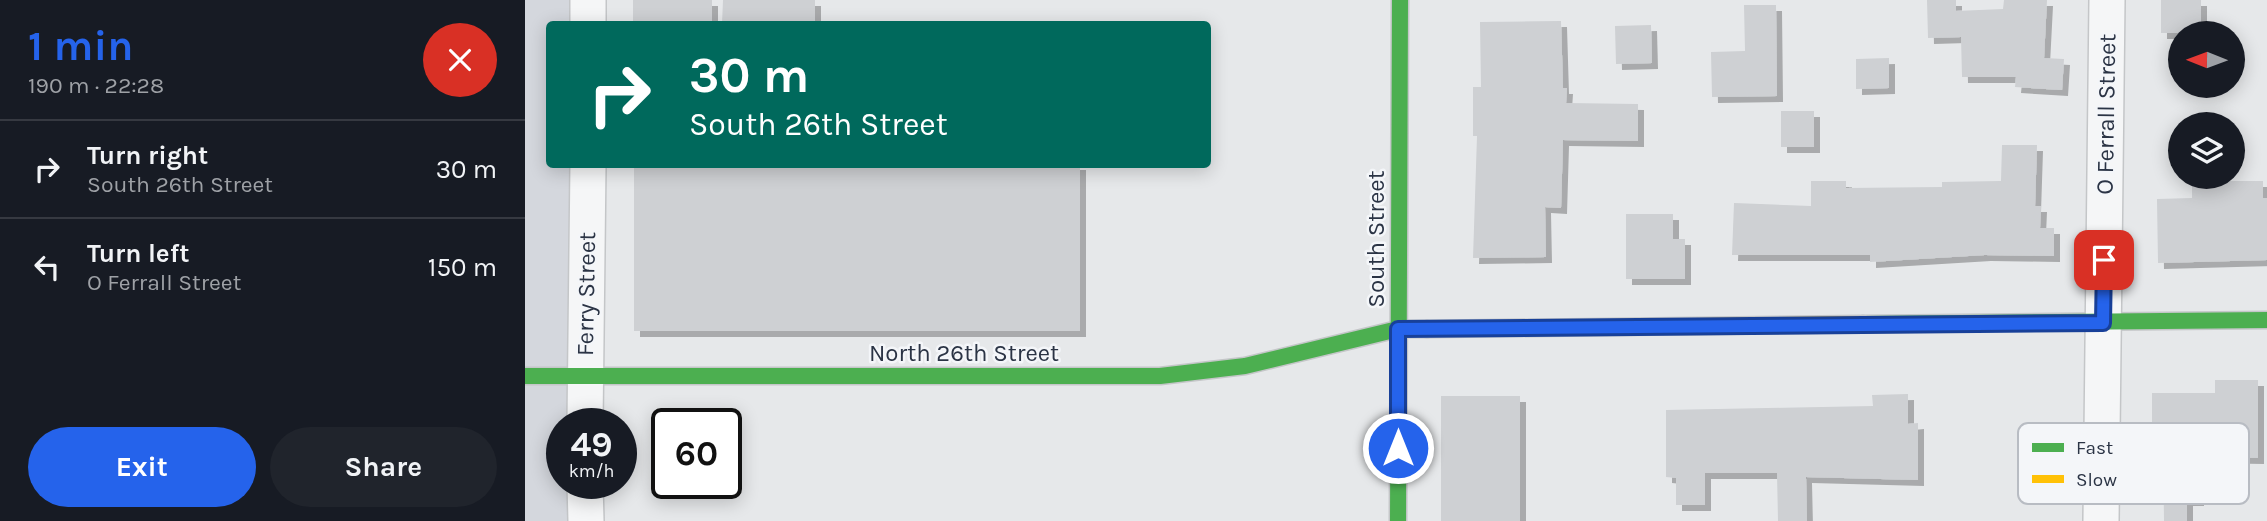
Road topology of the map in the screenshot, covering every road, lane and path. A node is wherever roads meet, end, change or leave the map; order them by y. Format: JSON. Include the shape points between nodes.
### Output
{"nodes":[{"id":1,"x":588,"y":0,"type":"edge"},
{"id":2,"x":1400,"y":0,"type":"edge"},
{"id":3,"x":2107,"y":0,"type":"edge"},
{"id":4,"x":588,"y":21,"type":"edge"},
{"id":5,"x":588,"y":168,"type":"edge"},
{"id":6,"x":2267,"y":320,"type":"edge"},
{"id":7,"x":2103,"y":323,"type":"junction"},
{"id":8,"x":1398,"y":329,"type":"junction"},
{"id":9,"x":525,"y":376,"type":"edge"},
{"id":10,"x":585,"y":376,"type":"junction"},
{"id":11,"x":585,"y":408,"type":"edge"},
{"id":12,"x":2102,"y":423,"type":"edge"},
{"id":13,"x":586,"y":499,"type":"edge"},
{"id":14,"x":586,"y":521,"type":"edge"},
{"id":15,"x":1398,"y":521,"type":"edge"}],
"edges":[{"from":1,"to":4,"type":"street"},
{"from":2,"to":8,"type":"street","name":"South Street"},
{"from":3,"to":7,"type":"street","name":"O Ferrall Street"},
{"from":5,"to":10,"type":"street","name":"Ferry Street"},
{"from":6,"to":7,"type":"street","name":"North 26th Street"},
{"from":7,"to":8,"type":"street","name":"North 26th Street"},
{"from":7,"to":12,"type":"street","name":"O Ferrall Street"},
{"from":8,"to":10,"type":"street","name":"North 26th Street","via":[[1245,366],[1160,376]]},
{"from":8,"to":15,"type":"street","name":"South Street"},
{"from":9,"to":10,"type":"street","name":"North 26th Street"},
{"from":10,"to":11,"type":"street","name":"Ferry Street"},
{"from":13,"to":14,"type":"street"}]}
